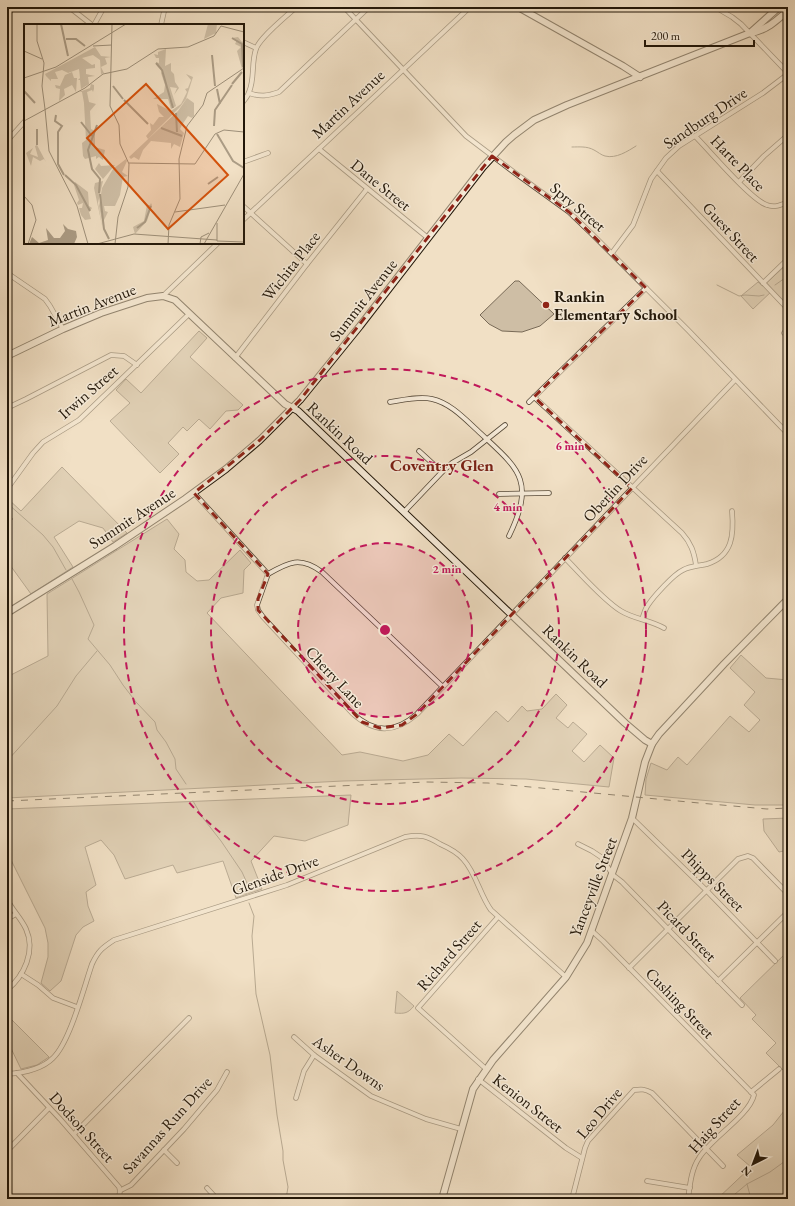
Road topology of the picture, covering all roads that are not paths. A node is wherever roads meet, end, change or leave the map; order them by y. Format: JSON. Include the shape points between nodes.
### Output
{"nodes":[{"id":1,"x":14,"y":7,"type":"edge"},
{"id":2,"x":69,"y":7,"type":"edge"},
{"id":3,"x":104,"y":7,"type":"edge"},
{"id":4,"x":166,"y":7,"type":"edge"},
{"id":5,"x":296,"y":7,"type":"edge"},
{"id":6,"x":344,"y":7,"type":"edge"},
{"id":7,"x":369,"y":7,"type":"edge"},
{"id":8,"x":470,"y":7,"type":"edge"},
{"id":9,"x":518,"y":7,"type":"edge"},
{"id":10,"x":715,"y":7,"type":"edge"},
{"id":11,"x":779,"y":7,"type":"edge"},
{"id":12,"x":788,"y":10,"type":"edge"},
{"id":13,"x":7,"y":15,"type":"edge"},
{"id":14,"x":356,"y":19,"type":"junction"},
{"id":15,"x":92,"y":24,"type":"edge"},
{"id":16,"x":94,"y":24,"type":"edge"},
{"id":17,"x":161,"y":24,"type":"edge"},
{"id":18,"x":750,"y":33,"type":"junction"},
{"id":19,"x":244,"y":42,"type":"edge"},
{"id":20,"x":256,"y":48,"type":"junction"},
{"id":21,"x":624,"y":66,"type":"junction"},
{"id":22,"x":404,"y":69,"type":"junction"},
{"id":23,"x":788,"y":74,"type":"edge"},
{"id":24,"x":640,"y":77,"type":"junction"},
{"id":25,"x":622,"y":84,"type":"junction"},
{"id":26,"x":249,"y":93,"type":"junction"},
{"id":27,"x":244,"y":100,"type":"edge"},
{"id":28,"x":24,"y":122,"type":"edge"},
{"id":29,"x":788,"y":135,"type":"edge"},
{"id":30,"x":695,"y":136,"type":"junction"},
{"id":31,"x":7,"y":141,"type":"edge"},
{"id":32,"x":318,"y":149,"type":"junction"},
{"id":33,"x":268,"y":153,"type":"dead end"},
{"id":34,"x":492,"y":156,"type":"junction"},
{"id":35,"x":244,"y":162,"type":"edge"},
{"id":36,"x":657,"y":171,"type":"junction"},
{"id":37,"x":739,"y":182,"type":"junction"},
{"id":38,"x":366,"y":188,"type":"junction"},
{"id":39,"x":788,"y":202,"type":"edge"},
{"id":40,"x":244,"y":207,"type":"edge"},
{"id":41,"x":250,"y":213,"type":"junction"},
{"id":42,"x":244,"y":219,"type":"edge"},
{"id":43,"x":428,"y":238,"type":"junction"},
{"id":44,"x":217,"y":244,"type":"edge"},
{"id":45,"x":612,"y":253,"type":"junction"},
{"id":46,"x":788,"y":260,"type":"edge"},
{"id":47,"x":307,"y":264,"type":"junction"},
{"id":48,"x":7,"y":273,"type":"edge"},
{"id":49,"x":763,"y":283,"type":"junction"},
{"id":50,"x":646,"y":288,"type":"junction"},
{"id":51,"x":163,"y":296,"type":"junction"},
{"id":52,"x":788,"y":309,"type":"edge"},
{"id":53,"x":189,"y":314,"type":"junction"},
{"id":54,"x":63,"y":329,"type":"junction"},
{"id":55,"x":788,"y":329,"type":"edge"},
{"id":56,"x":784,"y":333,"type":"dead end"},
{"id":57,"x":7,"y":356,"type":"edge"},
{"id":58,"x":235,"y":358,"type":"junction"},
{"id":59,"x":136,"y":365,"type":"junction"},
{"id":60,"x":735,"y":380,"type":"junction"},
{"id":61,"x":534,"y":397,"type":"junction"},
{"id":62,"x":390,"y":402,"type":"dead end"},
{"id":63,"x":529,"y":402,"type":"dead end"},
{"id":64,"x":7,"y":408,"type":"edge"},
{"id":65,"x":293,"y":408,"type":"junction"},
{"id":66,"x":505,"y":425,"type":"dead end"},
{"id":67,"x":788,"y":434,"type":"edge"},
{"id":68,"x":488,"y":440,"type":"junction"},
{"id":69,"x":420,"y":451,"type":"dead end"},
{"id":70,"x":442,"y":472,"type":"junction"},
{"id":71,"x":632,"y":488,"type":"junction"},
{"id":72,"x":7,"y":489,"type":"edge"},
{"id":73,"x":194,"y":493,"type":"junction"},
{"id":74,"x":549,"y":493,"type":"dead end"},
{"id":75,"x":499,"y":494,"type":"dead end"},
{"id":76,"x":522,"y":494,"type":"junction"},
{"id":77,"x":404,"y":511,"type":"junction"},
{"id":78,"x":732,"y":511,"type":"dead end"},
{"id":79,"x":509,"y":536,"type":"dead end"},
{"id":80,"x":565,"y":558,"type":"junction"},
{"id":81,"x":696,"y":565,"type":"junction"},
{"id":82,"x":268,"y":574,"type":"junction"},
{"id":83,"x":788,"y":599,"type":"edge"},
{"id":84,"x":7,"y":613,"type":"edge"},
{"id":85,"x":512,"y":614,"type":"junction"},
{"id":86,"x":642,"y":619,"type":"junction"},
{"id":87,"x":664,"y":628,"type":"dead end"},
{"id":88,"x":443,"y":687,"type":"junction"},
{"id":89,"x":652,"y":744,"type":"junction"},
{"id":90,"x":632,"y":818,"type":"junction"},
{"id":91,"x":578,"y":844,"type":"dead end"},
{"id":92,"x":613,"y":875,"type":"junction"},
{"id":93,"x":706,"y":890,"type":"junction"},
{"id":94,"x":788,"y":894,"type":"edge"},
{"id":95,"x":7,"y":900,"type":"edge"},
{"id":96,"x":788,"y":912,"type":"edge"},
{"id":97,"x":16,"y":914,"type":"junction"},
{"id":98,"x":498,"y":917,"type":"junction"},
{"id":99,"x":7,"y":919,"type":"edge"},
{"id":100,"x":668,"y":929,"type":"junction"},
{"id":101,"x":592,"y":931,"type":"junction"},
{"id":102,"x":757,"y":942,"type":"junction"},
{"id":103,"x":775,"y":960,"type":"dead end"},
{"id":104,"x":629,"y":968,"type":"junction"},
{"id":105,"x":21,"y":974,"type":"junction"},
{"id":106,"x":566,"y":977,"type":"junction"},
{"id":107,"x":718,"y":981,"type":"junction"},
{"id":108,"x":7,"y":990,"type":"edge"},
{"id":109,"x":742,"y":1005,"type":"dead end"},
{"id":110,"x":77,"y":1007,"type":"junction"},
{"id":111,"x":189,"y":1018,"type":"dead end"},
{"id":112,"x":294,"y":1037,"type":"dead end"},
{"id":113,"x":314,"y":1055,"type":"junction"},
{"id":114,"x":486,"y":1069,"type":"junction"},
{"id":115,"x":779,"y":1069,"type":"dead end"},
{"id":116,"x":226,"y":1072,"type":"dead end"},
{"id":117,"x":17,"y":1073,"type":"junction"},
{"id":118,"x":7,"y":1074,"type":"edge"},
{"id":119,"x":478,"y":1079,"type":"junction"},
{"id":120,"x":750,"y":1092,"type":"junction"},
{"id":121,"x":296,"y":1098,"type":"dead end"},
{"id":122,"x":50,"y":1108,"type":"junction"},
{"id":123,"x":461,"y":1129,"type":"junction"},
{"id":124,"x":74,"y":1134,"type":"junction"},
{"id":125,"x":706,"y":1148,"type":"junction"},
{"id":126,"x":164,"y":1150,"type":"junction"},
{"id":127,"x":7,"y":1151,"type":"edge"},
{"id":128,"x":582,"y":1158,"type":"junction"},
{"id":129,"x":177,"y":1163,"type":"dead end"},
{"id":130,"x":723,"y":1166,"type":"dead end"},
{"id":131,"x":647,"y":1181,"type":"dead end"},
{"id":132,"x":207,"y":1188,"type":"dead end"},
{"id":133,"x":690,"y":1188,"type":"junction"},
{"id":134,"x":121,"y":1190,"type":"junction"},
{"id":135,"x":117,"y":1199,"type":"edge"},
{"id":136,"x":217,"y":1199,"type":"edge"},
{"id":137,"x":442,"y":1199,"type":"edge"},
{"id":138,"x":572,"y":1199,"type":"edge"},
{"id":139,"x":688,"y":1199,"type":"edge"}],
"edges":[{"from":1,"to":13,"type":"street"},
{"from":2,"to":15,"type":"street"},
{"from":3,"to":16,"type":"street"},
{"from":4,"to":17,"type":"street"},
{"from":5,"to":20,"type":"street"},
{"from":6,"to":14,"type":"street","name":"Spry Street"},
{"from":7,"to":14,"type":"street"},
{"from":8,"to":22,"type":"street","name":"Martin Avenue"},
{"from":9,"to":21,"type":"main road"},
{"from":10,"to":18,"type":"street","via":[[732,17]]},
{"from":11,"to":18,"type":"main road","name":"Summit Avenue"},
{"from":12,"to":18,"type":"main road","name":"Summit Avenue","via":[[767,28]]},
{"from":14,"to":22,"type":"street","name":"Spry Street"},
{"from":14,"to":26,"type":"street","via":[[279,92],[270,96]]},
{"from":18,"to":23,"type":"street"},
{"from":18,"to":24,"type":"main road","name":"Summit Avenue"},
{"from":19,"to":20,"type":"street"},
{"from":20,"to":26,"type":"street"},
{"from":21,"to":24,"type":"main road"},
{"from":21,"to":25,"type":"main road","via":[[628,74]]},
{"from":22,"to":32,"type":"street","name":"Martin Avenue"},
{"from":22,"to":34,"type":"street","name":"Spry Street","via":[[466,136]]},
{"from":23,"to":30,"type":"street","name":"Sandburg Drive"},
{"from":24,"to":25,"type":"main road","name":"Summit Avenue"},
{"from":25,"to":34,"type":"main road","name":"Summit Avenue","via":[[534,120]]},
{"from":26,"to":27,"type":"street"},
{"from":28,"to":31,"type":"street"},
{"from":29,"to":37,"type":"street"},
{"from":30,"to":36,"type":"street","name":"Sandburg Drive","via":[[679,146]]},
{"from":30,"to":37,"type":"street","name":"Harte Place"},
{"from":32,"to":38,"type":"street","name":"Dane Street"},
{"from":32,"to":41,"type":"street","name":"Martin Avenue"},
{"from":33,"to":35,"type":"street"},
{"from":34,"to":43,"type":"main road","name":"Summit Avenue"},
{"from":34,"to":45,"type":"street","name":"Spry Street","via":[[569,212]]},
{"from":36,"to":45,"type":"street","name":"Sandburg Drive","via":[[633,225]]},
{"from":36,"to":49,"type":"street","name":"Guest Street"},
{"from":37,"to":39,"type":"street","name":"Harte Place","via":[[762,204],[780,206]]},
{"from":38,"to":43,"type":"street","name":"Dane Street"},
{"from":38,"to":47,"type":"street","name":"Wichita Place"},
{"from":40,"to":41,"type":"street"},
{"from":41,"to":42,"type":"street","name":"Martin Avenue"},
{"from":41,"to":47,"type":"street"},
{"from":43,"to":65,"type":"main road","name":"Summit Avenue"},
{"from":44,"to":51,"type":"street"},
{"from":45,"to":50,"type":"street","name":"Spry Street"},
{"from":46,"to":49,"type":"street"},
{"from":47,"to":58,"type":"street","name":"Wichita Place"},
{"from":48,"to":54,"type":"street","via":[[45,299]]},
{"from":49,"to":52,"type":"street","name":"Guest Street"},
{"from":50,"to":60,"type":"street","name":"Spry Street"},
{"from":50,"to":61,"type":"street"},
{"from":51,"to":53,"type":"main road","name":"Rankin Road","via":[[175,300]]},
{"from":51,"to":54,"type":"main road","name":"Martin Avenue","via":[[147,298],[101,313]]},
{"from":53,"to":58,"type":"main road","name":"Rankin Road"},
{"from":53,"to":59,"type":"street","name":"Irwin Street"},
{"from":54,"to":57,"type":"main road","name":"Martin Avenue"},
{"from":55,"to":56,"type":"street"},
{"from":58,"to":65,"type":"main road","name":"Rankin Road","via":[[285,404]]},
{"from":59,"to":64,"type":"street","via":[[124,356],[111,355]]},
{"from":59,"to":72,"type":"street","name":"Irwin Street","via":[[79,420],[43,442]]},
{"from":60,"to":67,"type":"street","name":"Spry Street"},
{"from":60,"to":71,"type":"street","name":"Oberlin Drive"},
{"from":61,"to":63,"type":"street"},
{"from":61,"to":71,"type":"street"},
{"from":62,"to":68,"type":"street","via":[[431,399],[442,402]]},
{"from":65,"to":73,"type":"main road","name":"Summit Avenue","via":[[260,440]]},
{"from":65,"to":77,"type":"main road","name":"Rankin Road"},
{"from":66,"to":68,"type":"street"},
{"from":68,"to":70,"type":"street"},
{"from":68,"to":76,"type":"street","via":[[514,466]]},
{"from":69,"to":70,"type":"street"},
{"from":70,"to":77,"type":"street"},
{"from":71,"to":80,"type":"street","name":"Oberlin Drive"},
{"from":71,"to":81,"type":"street","via":[[689,541]]},
{"from":73,"to":82,"type":"street"},
{"from":73,"to":84,"type":"main road","name":"Summit Avenue"},
{"from":74,"to":76,"type":"street"},
{"from":75,"to":76,"type":"street"},
{"from":76,"to":79,"type":"street","via":[[519,511]]},
{"from":77,"to":85,"type":"main road","name":"Rankin Road"},
{"from":78,"to":81,"type":"street","via":[[733,531],[728,548],[717,559]]},
{"from":80,"to":85,"type":"street","name":"Oberlin Drive"},
{"from":80,"to":86,"type":"street","via":[[614,606],[622,612]]},
{"from":81,"to":86,"type":"street","via":[[682,570],[671,579],[648,605]]},
{"from":82,"to":88,"type":"street","via":[[294,561],[313,565]]},
{"from":82,"to":88,"type":"street","name":"Cherry Lane","via":[[258,599],[258,610],[362,722],[380,728],[402,725],[417,714]]},
{"from":83,"to":89,"type":"main road","name":"Yanceyville Street","via":[[658,734]]},
{"from":85,"to":88,"type":"street","name":"Cherry Lane"},
{"from":85,"to":89,"type":"main road","name":"Rankin Road","via":[[626,723]]},
{"from":86,"to":87,"type":"street"},
{"from":89,"to":90,"type":"main road","name":"Yanceyville Street","via":[[645,762]]},
{"from":90,"to":92,"type":"main road","name":"Yanceyville Street"},
{"from":90,"to":93,"type":"street","name":"Phipps Street"},
{"from":91,"to":92,"type":"street","name":"Picard Street","via":[[601,857]]},
{"from":92,"to":100,"type":"street","name":"Picard Street"},
{"from":92,"to":101,"type":"main road","name":"Yanceyville Street"},
{"from":93,"to":94,"type":"street","via":[[738,859],[748,856],[758,861]]},
{"from":93,"to":100,"type":"street"},
{"from":93,"to":102,"type":"street","name":"Phipps Street"},
{"from":95,"to":97,"type":"street"},
{"from":96,"to":102,"type":"street"},
{"from":97,"to":99,"type":"street"},
{"from":97,"to":105,"type":"street","via":[[28,937],[29,954]]},
{"from":98,"to":106,"type":"street","name":"Glenside Drive"},
{"from":98,"to":110,"type":"street","name":"Glenside Drive","via":[[486,903],[470,868],[460,856],[424,836],[410,836],[287,885],[114,940],[96,954]]},
{"from":98,"to":114,"type":"street","name":"Richard Street","via":[[418,1008]]},
{"from":100,"to":104,"type":"street"},
{"from":100,"to":107,"type":"street","name":"Picard Street"},
{"from":101,"to":104,"type":"street","name":"Cushing Street"},
{"from":101,"to":106,"type":"main road","name":"Yanceyville Street"},
{"from":102,"to":103,"type":"street","name":"Phipps Street"},
{"from":102,"to":107,"type":"street"},
{"from":104,"to":120,"type":"street","name":"Cushing Street"},
{"from":105,"to":108,"type":"street"},
{"from":105,"to":110,"type":"street","via":[[53,998]]},
{"from":106,"to":114,"type":"main road","name":"Yanceyville Street"},
{"from":107,"to":109,"type":"street","name":"Picard Street"},
{"from":110,"to":117,"type":"street","name":"Glenside Drive","via":[[67,1036],[54,1058]]},
{"from":111,"to":124,"type":"street"},
{"from":112,"to":113,"type":"street","name":"Asher Downs"},
{"from":113,"to":121,"type":"street","via":[[304,1071]]},
{"from":113,"to":123,"type":"street","name":"Asher Downs","via":[[371,1096],[426,1119]]},
{"from":114,"to":119,"type":"main road","name":"Yanceyville Street"},
{"from":115,"to":120,"type":"street","name":"Haig Street"},
{"from":116,"to":126,"type":"street","name":"Savannas Run Drive","via":[[217,1090]]},
{"from":117,"to":118,"type":"street","name":"Glenside Drive"},
{"from":117,"to":122,"type":"street","name":"Dodson Street"},
{"from":119,"to":123,"type":"main road","name":"Yanceyville Street"},
{"from":119,"to":128,"type":"street","name":"Kenion Street"},
{"from":120,"to":125,"type":"street","name":"Haig Street","via":[[754,1095],[746,1109]]},
{"from":122,"to":124,"type":"street","name":"Dodson Street"},
{"from":122,"to":127,"type":"street"},
{"from":123,"to":137,"type":"main road","name":"Yanceyville Street"},
{"from":124,"to":134,"type":"street","name":"Dodson Street"},
{"from":125,"to":128,"type":"street","name":"Leo Drive","via":[[652,1093],[642,1089],[634,1090],[588,1141]]},
{"from":125,"to":130,"type":"street","name":"Leo Drive"},
{"from":125,"to":133,"type":"street","name":"Haig Street","via":[[694,1167]]},
{"from":126,"to":129,"type":"street"},
{"from":126,"to":134,"type":"street","name":"Savannas Run Drive","via":[[131,1185]]},
{"from":128,"to":138,"type":"street","name":"Leo Drive"},
{"from":131,"to":133,"type":"street"},
{"from":132,"to":136,"type":"street"},
{"from":133,"to":139,"type":"street","name":"Haig Street"},
{"from":134,"to":135,"type":"street"}]}
